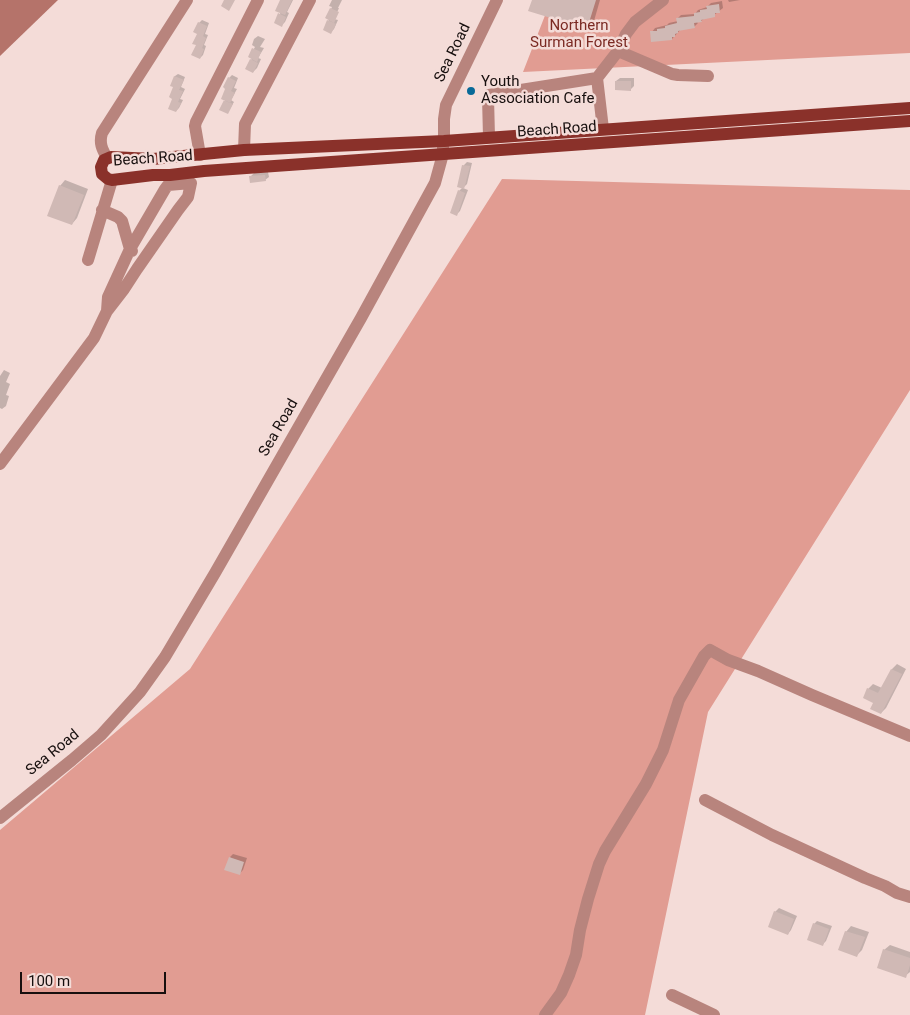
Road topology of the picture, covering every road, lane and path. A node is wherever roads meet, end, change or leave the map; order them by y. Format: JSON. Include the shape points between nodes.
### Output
{"nodes":[{"id":1,"x":187,"y":0,"type":"edge"},
{"id":2,"x":258,"y":0,"type":"edge"},
{"id":3,"x":310,"y":0,"type":"edge"},
{"id":4,"x":498,"y":0,"type":"edge"},
{"id":5,"x":663,"y":0,"type":"edge"},
{"id":6,"x":618,"y":51,"type":"junction"},
{"id":7,"x":708,"y":76,"type":"dead end"},
{"id":8,"x":598,"y":78,"type":"junction"},
{"id":9,"x":910,"y":108,"type":"edge"},
{"id":10,"x":910,"y":121,"type":"edge"},
{"id":11,"x":603,"y":129,"type":"junction"},
{"id":12,"x":488,"y":137,"type":"junction"},
{"id":13,"x":444,"y":141,"type":"junction"},
{"id":14,"x":244,"y":150,"type":"junction"},
{"id":15,"x":443,"y":154,"type":"junction"},
{"id":16,"x":200,"y":155,"type":"junction"},
{"id":17,"x":107,"y":158,"type":"junction"},
{"id":18,"x":170,"y":158,"type":"junction"},
{"id":19,"x":153,"y":159,"type":"junction"},
{"id":20,"x":153,"y":175,"type":"junction"},
{"id":21,"x":170,"y":175,"type":"junction"},
{"id":22,"x":112,"y":180,"type":"junction"},
{"id":23,"x":102,"y":210,"type":"junction"},
{"id":24,"x":130,"y":249,"type":"junction"},
{"id":25,"x":88,"y":260,"type":"dead end"},
{"id":26,"x":141,"y":263,"type":"junction"},
{"id":27,"x":107,"y":310,"type":"junction"},
{"id":28,"x":0,"y":464,"type":"edge"},
{"id":29,"x":910,"y":736,"type":"edge"},
{"id":30,"x":705,"y":800,"type":"dead end"},
{"id":31,"x":0,"y":818,"type":"edge"},
{"id":32,"x":910,"y":897,"type":"edge"},
{"id":33,"x":672,"y":995,"type":"dead end"},
{"id":34,"x":545,"y":1015,"type":"edge"},
{"id":35,"x":714,"y":1015,"type":"edge"}],
"edges":[{"from":1,"to":17,"type":"street","via":[[102,133],[101,146]]},
{"from":2,"to":16,"type":"street","via":[[200,113],[196,124]]},
{"from":3,"to":14,"type":"street","via":[[245,124]]},
{"from":4,"to":13,"type":"street","name":"Sea Road","via":[[446,105]]},
{"from":5,"to":6,"type":"street","via":[[634,22]]},
{"from":6,"to":7,"type":"street","via":[[672,74]]},
{"from":6,"to":8,"type":"street"},
{"from":8,"to":11,"type":"street"},
{"from":8,"to":12,"type":"street","via":[[490,94]]},
{"from":9,"to":11,"type":"main road","name":"Beach Road"},
{"from":10,"to":15,"type":"main road","name":"Beach Road"},
{"from":11,"to":12,"type":"main road","name":"Beach Road"},
{"from":12,"to":13,"type":"main road","name":"Beach Road"},
{"from":13,"to":14,"type":"main road","name":"Beach Road"},
{"from":13,"to":15,"type":"street","name":"Sea Road"},
{"from":14,"to":16,"type":"main road","name":"Beach Road"},
{"from":15,"to":21,"type":"main road","name":"Beach Road"},
{"from":15,"to":31,"type":"street","name":"Sea Road","via":[[435,183],[361,318],[165,657],[140,692],[101,735]]},
{"from":16,"to":18,"type":"main road","name":"Beach Road"},
{"from":17,"to":19,"type":"main road","name":"Beach Road"},
{"from":17,"to":22,"type":"main road","name":"Beach Road","via":[[101,171]]},
{"from":18,"to":19,"type":"main road","name":"Beach Road"},
{"from":18,"to":21,"type":"main road"},
{"from":19,"to":20,"type":"main road"},
{"from":20,"to":21,"type":"main road","name":"Beach Road"},
{"from":20,"to":22,"type":"main road","name":"Beach Road"},
{"from":22,"to":23,"type":"street"},
{"from":23,"to":24,"type":"street","via":[[122,221]]},
{"from":23,"to":25,"type":"street"},
{"from":24,"to":26,"type":"street"},
{"from":24,"to":26,"type":"street","via":[[166,187],[191,183],[188,197]]},
{"from":24,"to":27,"type":"street","via":[[108,297]]},
{"from":26,"to":27,"type":"street"},
{"from":27,"to":28,"type":"street","via":[[94,338]]},
{"from":29,"to":34,"type":"street","via":[[710,650],[679,700],[663,750],[646,784],[599,864],[569,975]]},
{"from":30,"to":32,"type":"street","via":[[772,835]]},
{"from":33,"to":35,"type":"street"}]}
